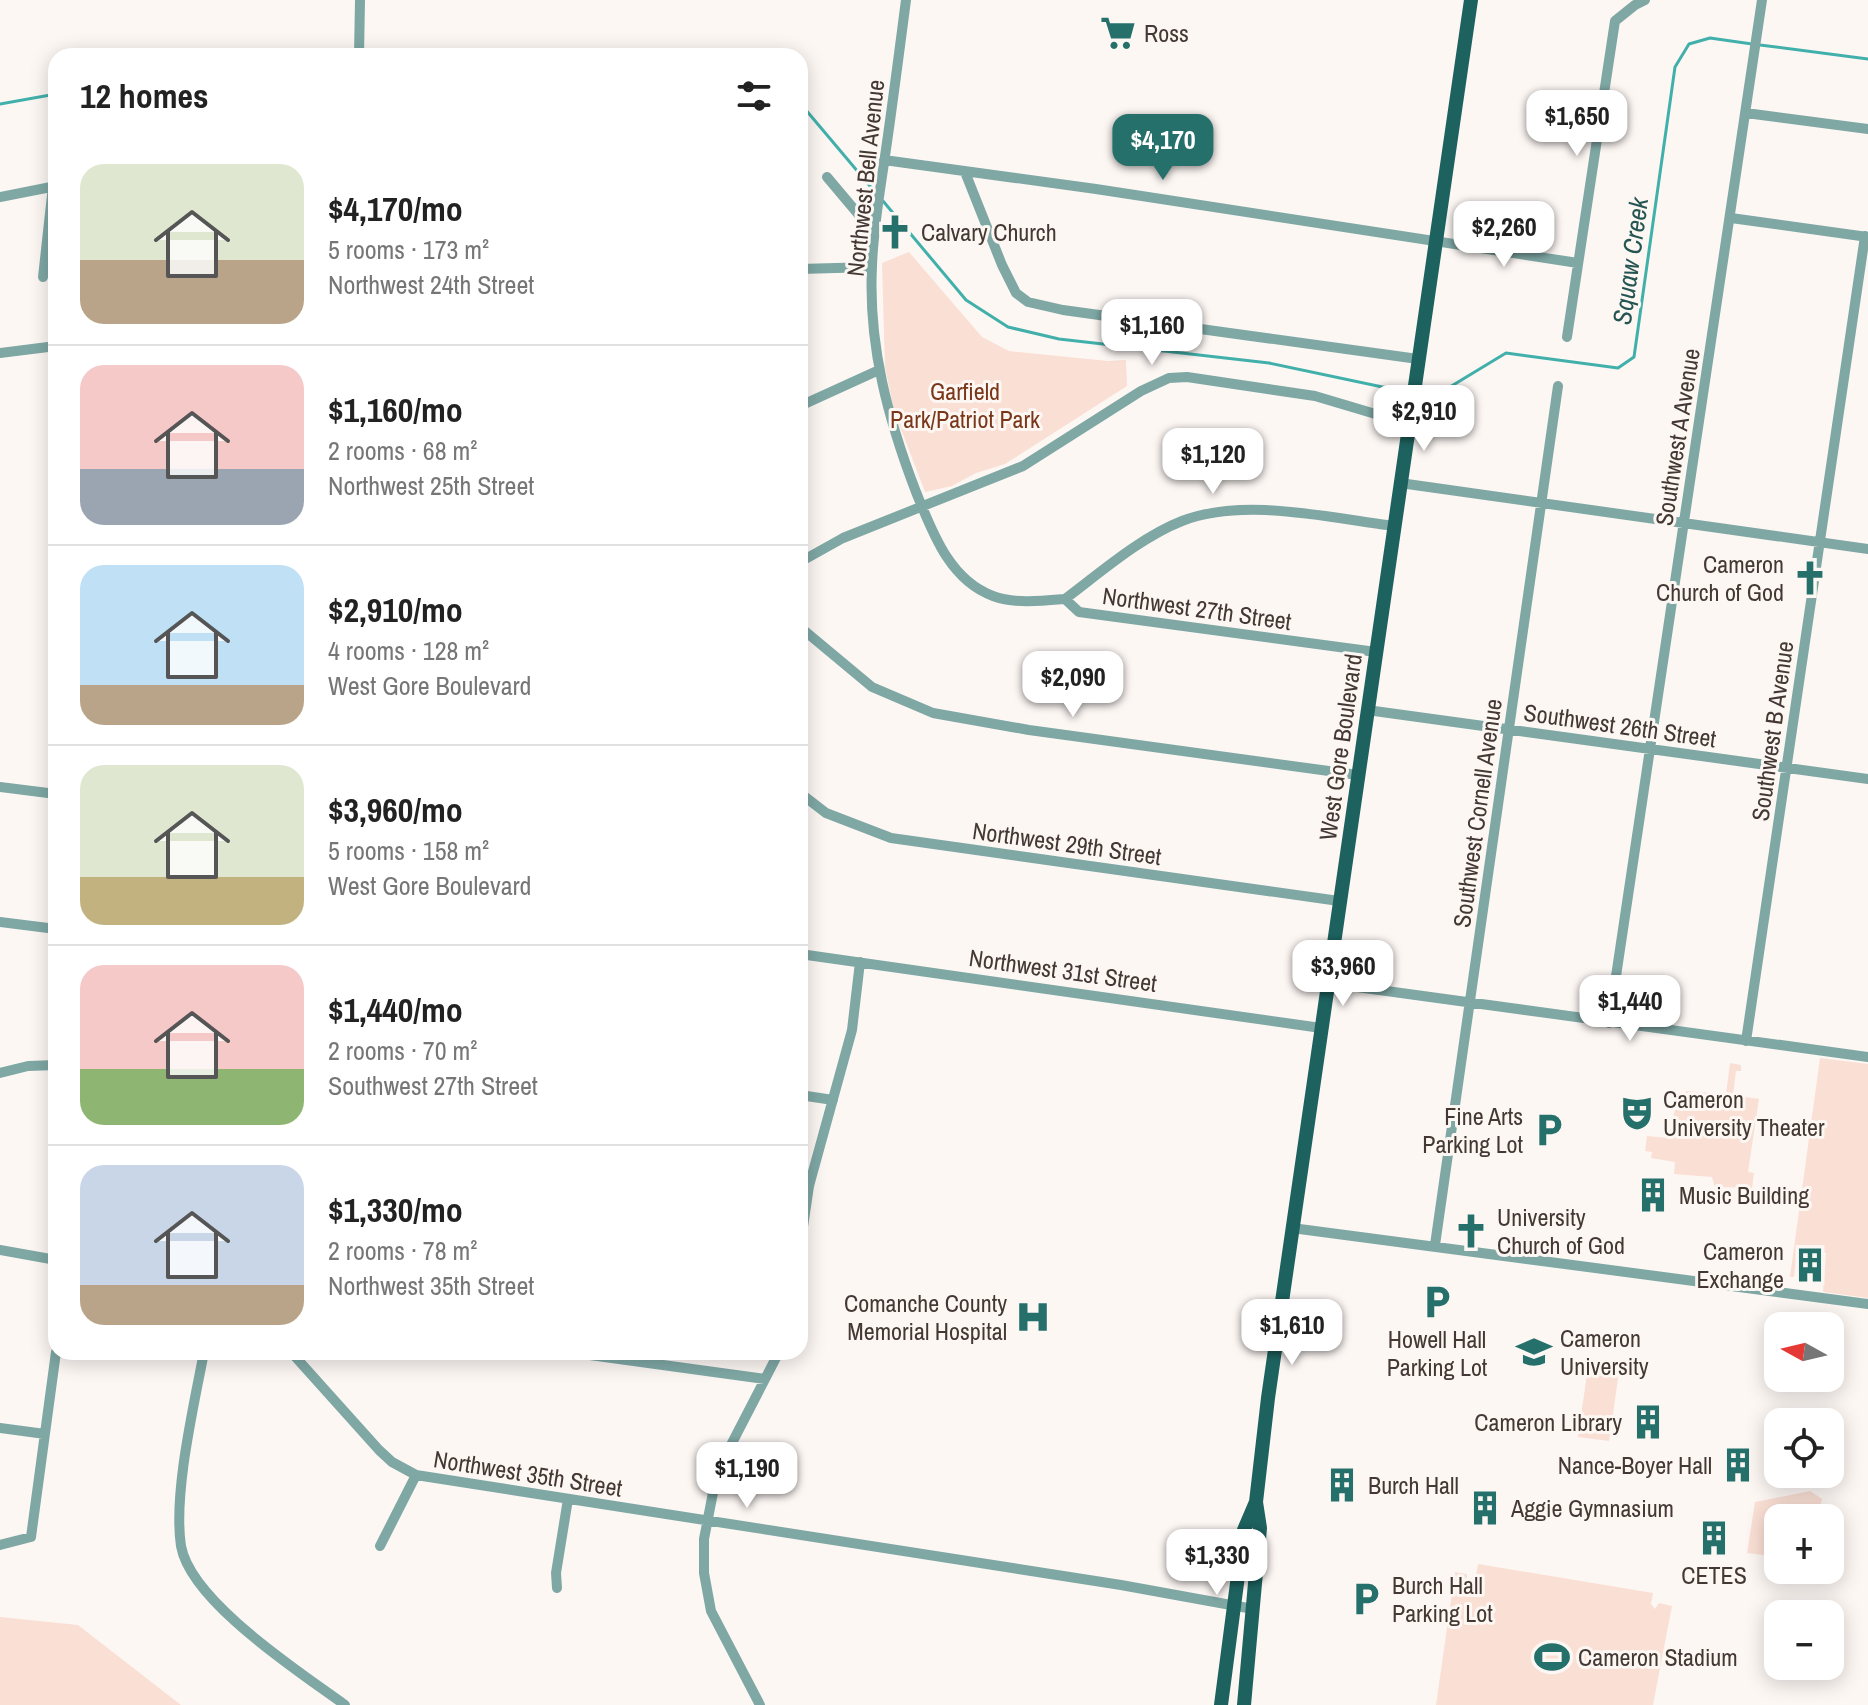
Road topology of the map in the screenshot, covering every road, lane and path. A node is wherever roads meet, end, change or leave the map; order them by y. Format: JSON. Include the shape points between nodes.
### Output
{"nodes":[{"id":1,"x":360,"y":0,"type":"edge"},
{"id":2,"x":906,"y":0,"type":"edge"},
{"id":3,"x":1471,"y":0,"type":"edge"},
{"id":4,"x":1762,"y":0,"type":"edge"},
{"id":5,"x":1640,"y":2,"type":"edge"},
{"id":6,"x":359,"y":48,"type":"edge"},
{"id":7,"x":1746,"y":113,"type":"junction"},
{"id":8,"x":1868,"y":129,"type":"edge"},
{"id":9,"x":884,"y":160,"type":"junction"},
{"id":10,"x":965,"y":172,"type":"junction"},
{"id":11,"x":827,"y":177,"type":"dead end"},
{"id":12,"x":48,"y":187,"type":"edge"},
{"id":13,"x":0,"y":197,"type":"edge"},
{"id":14,"x":877,"y":214,"type":"junction"},
{"id":15,"x":1731,"y":218,"type":"junction"},
{"id":16,"x":48,"y":236,"type":"edge"},
{"id":17,"x":1866,"y":236,"type":"edge"},
{"id":18,"x":1436,"y":240,"type":"junction"},
{"id":19,"x":1578,"y":263,"type":"junction"},
{"id":20,"x":872,"y":267,"type":"junction"},
{"id":21,"x":808,"y":269,"type":"edge"},
{"id":22,"x":43,"y":277,"type":"dead end"},
{"id":23,"x":1567,"y":337,"type":"dead end"},
{"id":24,"x":48,"y":347,"type":"edge"},
{"id":25,"x":0,"y":353,"type":"edge"},
{"id":26,"x":1418,"y":359,"type":"junction"},
{"id":27,"x":879,"y":370,"type":"junction"},
{"id":28,"x":1558,"y":386,"type":"dead end"},
{"id":29,"x":808,"y":402,"type":"edge"},
{"id":30,"x":1409,"y":424,"type":"junction"},
{"id":31,"x":1400,"y":483,"type":"junction"},
{"id":32,"x":1542,"y":503,"type":"junction"},
{"id":33,"x":923,"y":508,"type":"junction"},
{"id":34,"x":1684,"y":523,"type":"junction"},
{"id":35,"x":1394,"y":526,"type":"junction"},
{"id":36,"x":1820,"y":542,"type":"junction"},
{"id":37,"x":1868,"y":549,"type":"edge"},
{"id":38,"x":808,"y":558,"type":"edge"},
{"id":39,"x":1065,"y":599,"type":"junction"},
{"id":40,"x":808,"y":634,"type":"edge"},
{"id":41,"x":1376,"y":652,"type":"junction"},
{"id":42,"x":1367,"y":710,"type":"junction"},
{"id":43,"x":1509,"y":729,"type":"junction"},
{"id":44,"x":1649,"y":749,"type":"junction"},
{"id":45,"x":1788,"y":768,"type":"junction"},
{"id":46,"x":1358,"y":775,"type":"junction"},
{"id":47,"x":1868,"y":779,"type":"edge"},
{"id":48,"x":0,"y":787,"type":"edge"},
{"id":49,"x":48,"y":793,"type":"edge"},
{"id":50,"x":808,"y":799,"type":"edge"},
{"id":51,"x":1339,"y":901,"type":"junction"},
{"id":52,"x":0,"y":922,"type":"edge"},
{"id":53,"x":48,"y":928,"type":"edge"},
{"id":54,"x":808,"y":955,"type":"edge"},
{"id":55,"x":860,"y":962,"type":"junction"},
{"id":56,"x":1328,"y":983,"type":"junction"},
{"id":57,"x":1469,"y":1003,"type":"junction"},
{"id":58,"x":1609,"y":1023,"type":"junction"},
{"id":59,"x":1321,"y":1028,"type":"junction"},
{"id":60,"x":1746,"y":1041,"type":"junction"},
{"id":61,"x":1868,"y":1057,"type":"edge"},
{"id":62,"x":48,"y":1065,"type":"edge"},
{"id":63,"x":0,"y":1073,"type":"edge"},
{"id":64,"x":808,"y":1096,"type":"edge"},
{"id":65,"x":833,"y":1100,"type":"junction"},
{"id":66,"x":808,"y":1192,"type":"edge"},
{"id":67,"x":1292,"y":1228,"type":"junction"},
{"id":68,"x":1435,"y":1245,"type":"junction"},
{"id":69,"x":0,"y":1250,"type":"edge"},
{"id":70,"x":48,"y":1259,"type":"edge"},
{"id":71,"x":1868,"y":1304,"type":"edge"},
{"id":72,"x":55,"y":1360,"type":"edge"},
{"id":73,"x":203,"y":1360,"type":"edge"},
{"id":74,"x":298,"y":1360,"type":"edge"},
{"id":75,"x":626,"y":1360,"type":"edge"},
{"id":76,"x":775,"y":1360,"type":"edge"},
{"id":77,"x":765,"y":1379,"type":"junction"},
{"id":78,"x":0,"y":1428,"type":"edge"},
{"id":79,"x":45,"y":1434,"type":"junction"},
{"id":80,"x":416,"y":1475,"type":"junction"},
{"id":81,"x":568,"y":1499,"type":"junction"},
{"id":82,"x":1256,"y":1502,"type":"junction"},
{"id":83,"x":708,"y":1521,"type":"junction"},
{"id":84,"x":0,"y":1545,"type":"edge"},
{"id":85,"x":380,"y":1546,"type":"dead end"},
{"id":86,"x":557,"y":1588,"type":"dead end"},
{"id":87,"x":1235,"y":1605,"type":"junction"},
{"id":88,"x":1253,"y":1609,"type":"junction"},
{"id":89,"x":757,"y":1704,"type":"edge"},
{"id":90,"x":345,"y":1705,"type":"edge"},
{"id":91,"x":1221,"y":1705,"type":"edge"},
{"id":92,"x":1244,"y":1705,"type":"edge"}],
"edges":[{"from":1,"to":6,"type":"street"},
{"from":2,"to":9,"type":"street","name":"Northwest Bell Avenue"},
{"from":3,"to":18,"type":"main road","name":"West Gore Boulevard"},
{"from":4,"to":7,"type":"street","name":"Southwest A Avenue"},
{"from":5,"to":19,"type":"street","via":[[1615,21]]},
{"from":7,"to":8,"type":"street"},
{"from":7,"to":15,"type":"street","name":"Southwest A Avenue"},
{"from":9,"to":10,"type":"street"},
{"from":9,"to":14,"type":"street","name":"Northwest Bell Avenue"},
{"from":10,"to":18,"type":"street"},
{"from":10,"to":26,"type":"street","via":[[1002,265],[1016,293],[1028,302]]},
{"from":11,"to":14,"type":"street","via":[[859,215]]},
{"from":12,"to":13,"type":"street"},
{"from":14,"to":20,"type":"street","name":"Northwest Bell Avenue"},
{"from":15,"to":17,"type":"street"},
{"from":15,"to":34,"type":"street","name":"Southwest A Avenue"},
{"from":16,"to":22,"type":"street"},
{"from":17,"to":36,"type":"street","name":"Southwest B Avenue"},
{"from":18,"to":19,"type":"street"},
{"from":18,"to":26,"type":"main road","name":"West Gore Boulevard"},
{"from":19,"to":23,"type":"street"},
{"from":20,"to":21,"type":"street"},
{"from":20,"to":27,"type":"street","name":"Northwest Bell Avenue"},
{"from":24,"to":25,"type":"street"},
{"from":26,"to":30,"type":"main road","name":"West Gore Boulevard"},
{"from":27,"to":29,"type":"street"},
{"from":27,"to":33,"type":"street","name":"Northwest 27th Street","via":[[894,436]]},
{"from":28,"to":32,"type":"street","name":"Southwest Cornell Avenue"},
{"from":30,"to":31,"type":"main road","name":"West Gore Boulevard"},
{"from":30,"to":33,"type":"street","via":[[1315,396],[1169,378],[1023,466]]},
{"from":31,"to":32,"type":"street"},
{"from":31,"to":35,"type":"main road","name":"West Gore Boulevard"},
{"from":32,"to":34,"type":"street"},
{"from":32,"to":43,"type":"street","name":"Southwest Cornell Avenue"},
{"from":33,"to":38,"type":"street","via":[[843,538]]},
{"from":33,"to":39,"type":"street","name":"Northwest 27th Street","via":[[943,553],[970,585],[994,597],[1026,602]]},
{"from":34,"to":36,"type":"street"},
{"from":34,"to":44,"type":"street","name":"Southwest A Avenue"},
{"from":35,"to":39,"type":"street","via":[[1266,510],[1221,511],[1181,521]]},
{"from":35,"to":41,"type":"main road","name":"West Gore Boulevard"},
{"from":36,"to":37,"type":"street"},
{"from":36,"to":45,"type":"street","name":"Southwest B Avenue"},
{"from":39,"to":41,"type":"street","name":"Northwest 27th Street","via":[[1079,612]]},
{"from":40,"to":46,"type":"street","via":[[872,687],[933,713]]},
{"from":41,"to":42,"type":"main road","name":"West Gore Boulevard"},
{"from":42,"to":43,"type":"street","name":"Southwest 26th Street"},
{"from":42,"to":46,"type":"main road","name":"West Gore Boulevard"},
{"from":43,"to":44,"type":"street","name":"Southwest 26th Street"},
{"from":43,"to":57,"type":"street","name":"Southwest Cornell Avenue"},
{"from":44,"to":45,"type":"street","name":"Southwest 26th Street"},
{"from":44,"to":58,"type":"street","name":"Southwest A Avenue"},
{"from":45,"to":47,"type":"street","name":"Southwest 26th Street"},
{"from":45,"to":60,"type":"street","name":"Southwest B Avenue"},
{"from":46,"to":51,"type":"main road","name":"West Gore Boulevard"},
{"from":48,"to":49,"type":"street"},
{"from":50,"to":51,"type":"street","name":"Northwest 29th Street","via":[[826,813],[891,838]]},
{"from":51,"to":56,"type":"main road","name":"West Gore Boulevard"},
{"from":52,"to":53,"type":"street"},
{"from":54,"to":55,"type":"street","name":"Northwest 31st Street"},
{"from":55,"to":59,"type":"street","name":"Northwest 31st Street"},
{"from":55,"to":65,"type":"street","via":[[852,1030]]},
{"from":56,"to":57,"type":"street"},
{"from":56,"to":59,"type":"main road","name":"West Gore Boulevard"},
{"from":57,"to":58,"type":"street"},
{"from":57,"to":68,"type":"street","name":"Southwest Cornell Avenue"},
{"from":58,"to":60,"type":"street"},
{"from":59,"to":67,"type":"main road","name":"West Gore Boulevard"},
{"from":60,"to":61,"type":"street"},
{"from":62,"to":63,"type":"street"},
{"from":64,"to":65,"type":"street"},
{"from":65,"to":66,"type":"street"},
{"from":67,"to":68,"type":"street"},
{"from":67,"to":82,"type":"main road","name":"West Gore Boulevard"},
{"from":68,"to":71,"type":"street"},
{"from":69,"to":70,"type":"street"},
{"from":72,"to":79,"type":"street"},
{"from":73,"to":90,"type":"street","via":[[181,1494],[181,1547],[213,1601]]},
{"from":74,"to":80,"type":"street","name":"Northwest 35th Street","via":[[379,1450]]},
{"from":75,"to":77,"type":"street"},
{"from":76,"to":77,"type":"street"},
{"from":77,"to":83,"type":"street","via":[[717,1472]]},
{"from":78,"to":79,"type":"street"},
{"from":79,"to":84,"type":"street","via":[[31,1537]]},
{"from":80,"to":81,"type":"street","name":"Northwest 35th Street"},
{"from":80,"to":85,"type":"street"},
{"from":81,"to":83,"type":"street","name":"Northwest 35th Street"},
{"from":81,"to":86,"type":"street"},
{"from":82,"to":87,"type":"main road","name":"West Gore Boulevard","via":[[1244,1530]]},
{"from":82,"to":88,"type":"main road","name":"West Gore Boulevard","via":[[1260,1528]]},
{"from":83,"to":87,"type":"street","name":"Northwest 35th Street"},
{"from":83,"to":89,"type":"street","via":[[704,1573],[711,1611]]},
{"from":87,"to":88,"type":"street","name":"Northwest 35th Street"},
{"from":87,"to":91,"type":"main road","name":"West Gore Boulevard"},
{"from":88,"to":92,"type":"main road","name":"West Gore Boulevard"}]}
